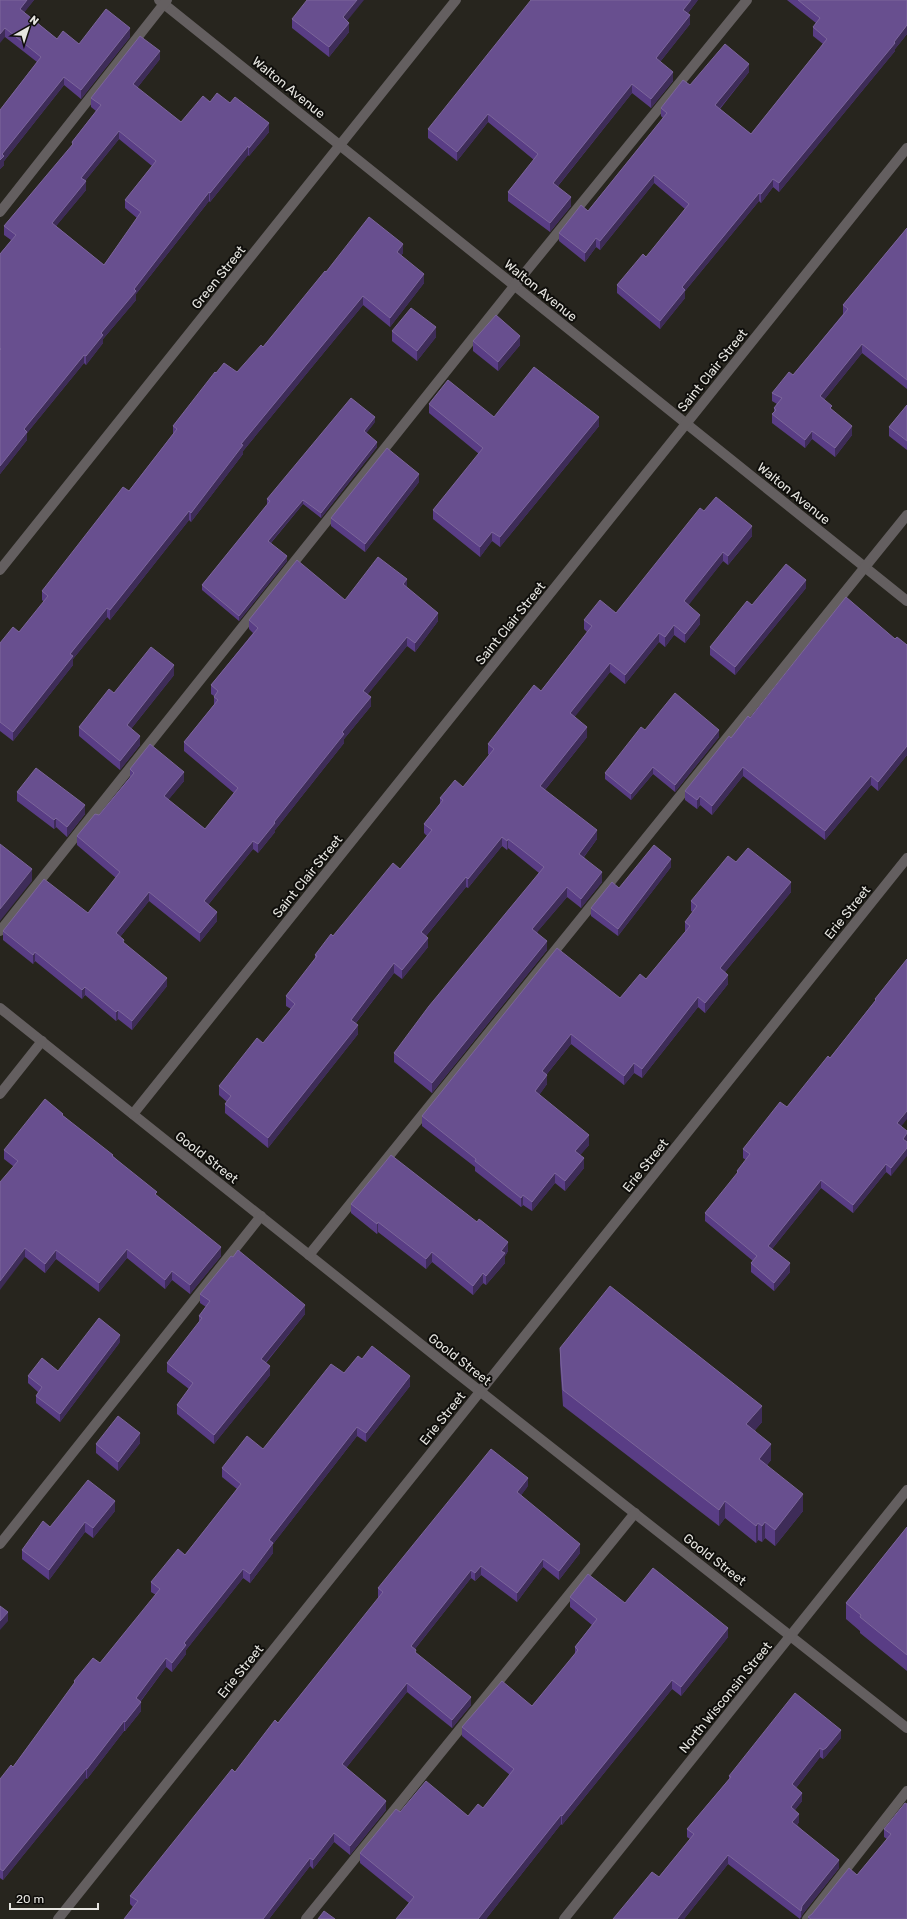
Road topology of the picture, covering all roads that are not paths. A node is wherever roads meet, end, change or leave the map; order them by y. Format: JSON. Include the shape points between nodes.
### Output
{"nodes":[{"id":1,"x":456,"y":0,"type":"edge"},
{"id":2,"x":747,"y":0,"type":"edge"},
{"id":3,"x":164,"y":1,"type":"edge"},
{"id":4,"x":340,"y":145,"type":"junction"},
{"id":5,"x":907,"y":148,"type":"edge"},
{"id":6,"x":0,"y":212,"type":"edge"},
{"id":7,"x":515,"y":285,"type":"junction"},
{"id":8,"x":686,"y":423,"type":"junction"},
{"id":9,"x":907,"y":515,"type":"edge"},
{"id":10,"x":865,"y":567,"type":"junction"},
{"id":11,"x":0,"y":570,"type":"edge"},
{"id":12,"x":907,"y":601,"type":"edge"},
{"id":13,"x":907,"y":858,"type":"edge"},
{"id":14,"x":0,"y":931,"type":"edge"},
{"id":15,"x":0,"y":1008,"type":"edge"},
{"id":16,"x":42,"y":1041,"type":"junction"},
{"id":17,"x":0,"y":1094,"type":"edge"},
{"id":18,"x":133,"y":1114,"type":"junction"},
{"id":19,"x":261,"y":1216,"type":"junction"},
{"id":20,"x":309,"y":1254,"type":"junction"},
{"id":21,"x":480,"y":1391,"type":"junction"},
{"id":22,"x":907,"y":1490,"type":"edge"},
{"id":23,"x":635,"y":1513,"type":"junction"},
{"id":24,"x":0,"y":1544,"type":"edge"},
{"id":25,"x":791,"y":1636,"type":"junction"},
{"id":26,"x":907,"y":1728,"type":"edge"},
{"id":27,"x":907,"y":1791,"type":"edge"},
{"id":28,"x":58,"y":1919,"type":"edge"},
{"id":29,"x":306,"y":1919,"type":"edge"},
{"id":30,"x":564,"y":1919,"type":"edge"},
{"id":31,"x":807,"y":1919,"type":"edge"}],
"edges":[{"from":1,"to":4,"type":"street","name":"Green Street"},
{"from":2,"to":7,"type":"street"},
{"from":3,"to":4,"type":"street","name":"Walton Avenue"},
{"from":3,"to":6,"type":"street"},
{"from":4,"to":7,"type":"street","name":"Walton Avenue"},
{"from":4,"to":11,"type":"street","name":"Green Street"},
{"from":5,"to":8,"type":"street","name":"Saint Clair Street"},
{"from":7,"to":8,"type":"street","name":"Walton Avenue"},
{"from":7,"to":14,"type":"street"},
{"from":8,"to":10,"type":"street","name":"Walton Avenue"},
{"from":8,"to":18,"type":"street","name":"Saint Clair Street"},
{"from":9,"to":10,"type":"street"},
{"from":10,"to":12,"type":"street","name":"Walton Avenue"},
{"from":10,"to":20,"type":"street"},
{"from":13,"to":21,"type":"street","name":"Erie Street"},
{"from":15,"to":16,"type":"street","name":"Goold Street"},
{"from":16,"to":17,"type":"street"},
{"from":16,"to":18,"type":"street","name":"Goold Street"},
{"from":18,"to":19,"type":"street","name":"Goold Street"},
{"from":19,"to":20,"type":"street","name":"Goold Street"},
{"from":19,"to":24,"type":"street"},
{"from":20,"to":21,"type":"street","name":"Goold Street"},
{"from":21,"to":23,"type":"street","name":"Goold Street"},
{"from":21,"to":28,"type":"street","name":"Erie Street"},
{"from":22,"to":25,"type":"street","name":"North Wisconsin Street"},
{"from":23,"to":25,"type":"street","name":"Goold Street"},
{"from":23,"to":29,"type":"street"},
{"from":25,"to":26,"type":"street","name":"Goold Street"},
{"from":25,"to":30,"type":"street","name":"North Wisconsin Street"},
{"from":27,"to":31,"type":"street"}]}
